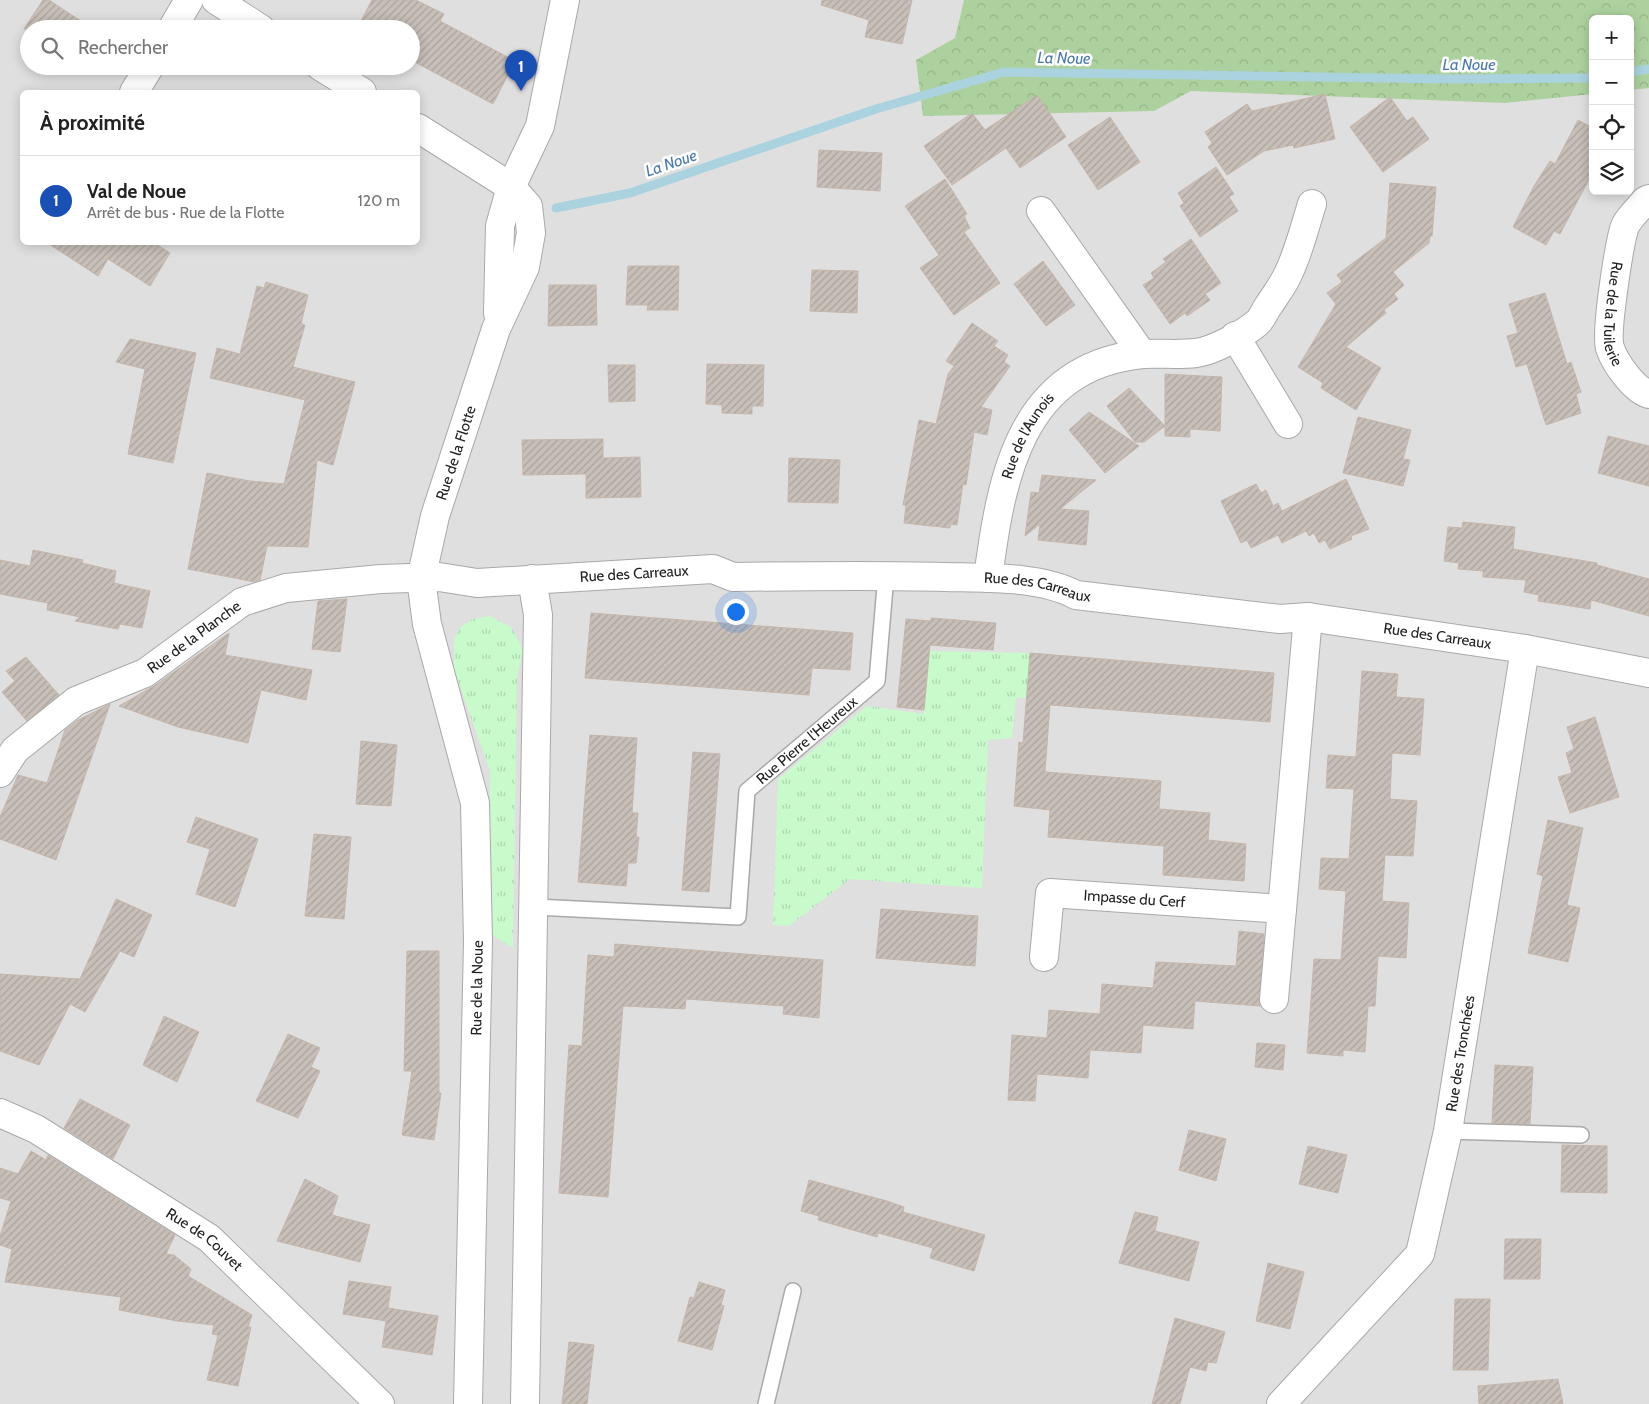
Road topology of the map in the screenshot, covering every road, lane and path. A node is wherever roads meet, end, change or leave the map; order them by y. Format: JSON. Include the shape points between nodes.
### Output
{"nodes":[{"id":1,"x":189,"y":0,"type":"edge"},
{"id":2,"x":216,"y":0,"type":"edge"},
{"id":3,"x":564,"y":0,"type":"edge"},
{"id":4,"x":177,"y":20,"type":"edge"},
{"id":5,"x":247,"y":20,"type":"edge"},
{"id":6,"x":144,"y":75,"type":"edge"},
{"id":7,"x":335,"y":75,"type":"edge"},
{"id":8,"x":135,"y":90,"type":"edge"},
{"id":9,"x":359,"y":90,"type":"edge"},
{"id":10,"x":420,"y":129,"type":"edge"},
{"id":11,"x":511,"y":187,"type":"junction"},
{"id":12,"x":1649,"y":199,"type":"edge"},
{"id":13,"x":1312,"y":204,"type":"dead end"},
{"id":14,"x":1041,"y":211,"type":"dead end"},
{"id":15,"x":1235,"y":336,"type":"junction"},
{"id":16,"x":1142,"y":354,"type":"junction"},
{"id":17,"x":1649,"y":394,"type":"edge"},
{"id":18,"x":1288,"y":424,"type":"dead end"},
{"id":19,"x":886,"y":575,"type":"junction"},
{"id":20,"x":422,"y":578,"type":"junction"},
{"id":21,"x":988,"y":578,"type":"junction"},
{"id":22,"x":532,"y":579,"type":"junction"},
{"id":23,"x":1308,"y":617,"type":"junction"},
{"id":24,"x":1525,"y":649,"type":"junction"},
{"id":25,"x":1649,"y":673,"type":"edge"},
{"id":26,"x":0,"y":773,"type":"edge"},
{"id":27,"x":534,"y":907,"type":"junction"},
{"id":28,"x":1282,"y":909,"type":"junction"},
{"id":29,"x":1044,"y":957,"type":"dead end"},
{"id":30,"x":1274,"y":999,"type":"dead end"},
{"id":31,"x":0,"y":1113,"type":"edge"},
{"id":32,"x":1448,"y":1131,"type":"junction"},
{"id":33,"x":1581,"y":1135,"type":"dead end"},
{"id":34,"x":792,"y":1291,"type":"dead end"},
{"id":35,"x":380,"y":1404,"type":"edge"},
{"id":36,"x":468,"y":1404,"type":"edge"},
{"id":37,"x":525,"y":1404,"type":"edge"},
{"id":38,"x":766,"y":1404,"type":"edge"},
{"id":39,"x":1282,"y":1404,"type":"edge"}],
"edges":[{"from":1,"to":4,"type":"street"},
{"from":2,"to":5,"type":"street"},
{"from":3,"to":11,"type":"street","name":"Rue de la Flotte","via":[[540,126]]},
{"from":6,"to":8,"type":"street"},
{"from":7,"to":9,"type":"street"},
{"from":10,"to":11,"type":"street"},
{"from":11,"to":20,"type":"street","name":"Rue de la Flotte","via":[[500,226],[496,329],[435,516]]},
{"from":12,"to":17,"type":"street","name":"Rue de la Tuilerie","via":[[1625,227],[1609,318],[1610,347],[1627,378]]},
{"from":13,"to":15,"type":"street","name":"Rue de l'Aunois","via":[[1289,272],[1258,323]]},
{"from":14,"to":16,"type":"street"},
{"from":15,"to":16,"type":"street","name":"Rue de l'Aunois","via":[[1215,348],[1197,353]]},
{"from":15,"to":18,"type":"street"},
{"from":16,"to":21,"type":"street","name":"Rue de l'Aunois","via":[[1117,359],[1077,375],[1047,398],[1034,414],[1002,489]]},
{"from":19,"to":21,"type":"street","name":"Rue des Carreaux"},
{"from":19,"to":22,"type":"street","name":"Rue des Carreaux","via":[[733,577],[713,569]]},
{"from":19,"to":27,"type":"lane","name":"Rue Pierre l'Heureux","via":[[878,681],[747,791],[738,917]]},
{"from":20,"to":22,"type":"street","name":"Rue des Carreaux","via":[[439,577],[477,583]]},
{"from":20,"to":26,"type":"street","name":"Rue de la Planche","via":[[286,588],[242,602],[145,673],[76,702],[15,750]]},
{"from":20,"to":36,"type":"street","name":"Rue de la Noue","via":[[427,624],[475,803],[478,941]]},
{"from":21,"to":23,"type":"street","name":"Rue des Carreaux","via":[[1059,586],[1076,595],[1280,620]]},
{"from":22,"to":27,"type":"street","via":[[538,615]]},
{"from":23,"to":24,"type":"street","name":"Rue des Carreaux"},
{"from":23,"to":28,"type":"street"},
{"from":24,"to":25,"type":"street","name":"Rue des Carreaux"},
{"from":24,"to":32,"type":"street","name":"Rue des Tronchées"},
{"from":27,"to":37,"type":"street"},
{"from":28,"to":29,"type":"street","name":"Impasse du Cerf","via":[[1050,893]]},
{"from":28,"to":30,"type":"street"},
{"from":31,"to":35,"type":"street","name":"Rue de Couvet","via":[[36,1129],[209,1238]]},
{"from":32,"to":33,"type":"lane"},
{"from":32,"to":39,"type":"street","name":"Rue des Tronchées","via":[[1420,1254]]},
{"from":34,"to":38,"type":"lane"}]}
